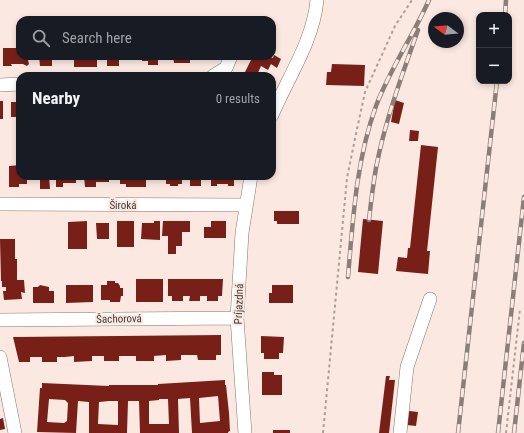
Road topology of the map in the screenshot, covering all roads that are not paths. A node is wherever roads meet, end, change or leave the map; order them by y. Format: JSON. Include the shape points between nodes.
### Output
{"nodes":[{"id":1,"x":317,"y":0,"type":"edge"},
{"id":2,"x":229,"y":60,"type":"edge"},
{"id":3,"x":220,"y":72,"type":"edge"},
{"id":4,"x":16,"y":84,"type":"edge"},
{"id":5,"x":0,"y":85,"type":"edge"},
{"id":6,"x":276,"y":106,"type":"edge"},
{"id":7,"x":250,"y":180,"type":"edge"},
{"id":8,"x":0,"y":204,"type":"edge"},
{"id":9,"x":246,"y":205,"type":"junction"},
{"id":10,"x":430,"y":299,"type":"dead end"},
{"id":11,"x":237,"y":318,"type":"junction"},
{"id":12,"x":0,"y":320,"type":"edge"},
{"id":13,"x":0,"y":357,"type":"edge"},
{"id":14,"x":15,"y":433,"type":"edge"},
{"id":15,"x":245,"y":433,"type":"edge"},
{"id":16,"x":400,"y":433,"type":"edge"}],
"edges":[{"from":1,"to":6,"type":"street","via":[[312,30]]},
{"from":2,"to":3,"type":"street","via":[[226,68]]},
{"from":4,"to":5,"type":"street"},
{"from":7,"to":9,"type":"street","name":"Príjazdná"},
{"from":8,"to":9,"type":"street","name":"Široká"},
{"from":9,"to":11,"type":"street","name":"Príjazdná"},
{"from":10,"to":16,"type":"street","via":[[407,367]]},
{"from":11,"to":12,"type":"street","name":"Šachorová"},
{"from":11,"to":15,"type":"street","name":"Príjazdná"},
{"from":13,"to":14,"type":"street"}]}
